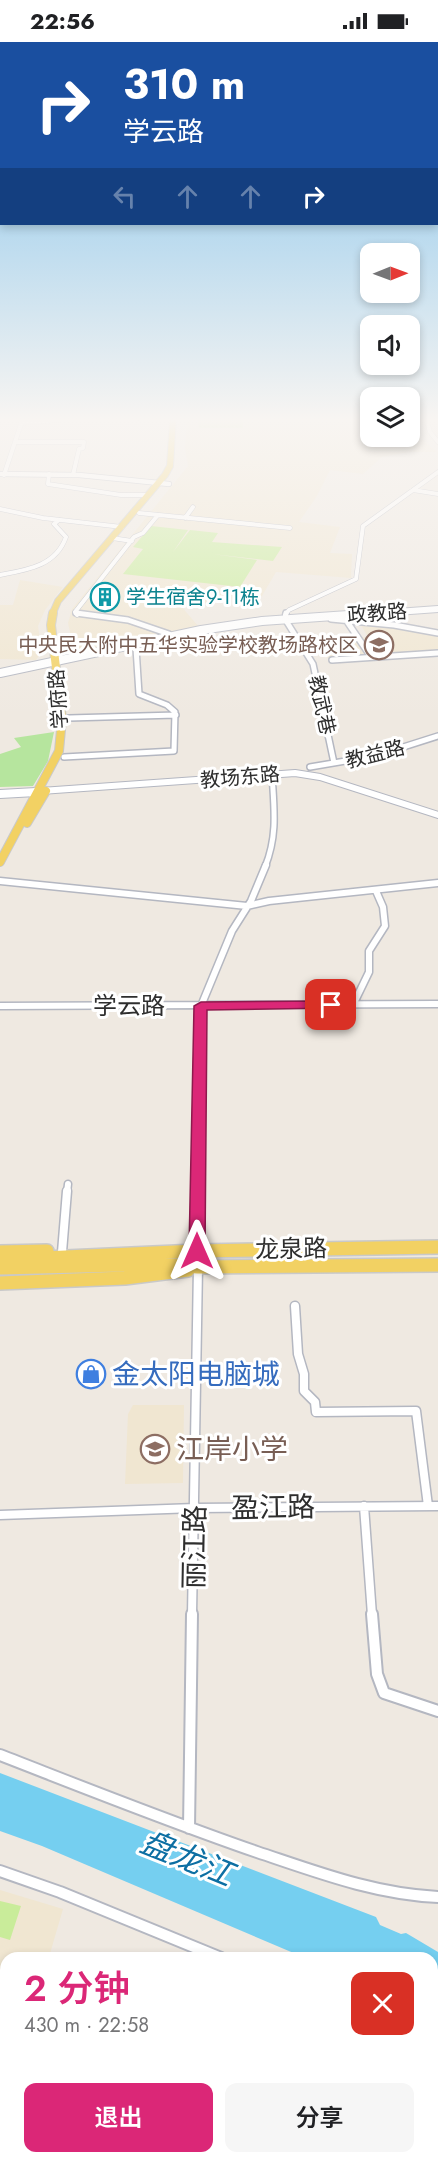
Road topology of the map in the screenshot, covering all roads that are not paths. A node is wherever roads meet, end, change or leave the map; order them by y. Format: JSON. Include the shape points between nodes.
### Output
{"nodes":[{"id":1,"x":48,"y":518,"type":"edge"},
{"id":2,"x":130,"y":518,"type":"edge"},
{"id":3,"x":156,"y":518,"type":"edge"},
{"id":4,"x":185,"y":518,"type":"edge"},
{"id":5,"x":374,"y":518,"type":"edge"},
{"id":6,"x":59,"y":520,"type":"junction"},
{"id":7,"x":122,"y":527,"type":"junction"},
{"id":8,"x":290,"y":528,"type":"dead end"},
{"id":9,"x":112,"y":538,"type":"junction"},
{"id":10,"x":132,"y":541,"type":"junction"},
{"id":11,"x":0,"y":575,"type":"edge"},
{"id":12,"x":438,"y":609,"type":"edge"},
{"id":13,"x":356,"y":614,"type":"junction"},
{"id":14,"x":316,"y":617,"type":"junction"},
{"id":15,"x":285,"y":619,"type":"junction"},
{"id":16,"x":346,"y":620,"type":"junction"},
{"id":17,"x":360,"y":622,"type":"junction"},
{"id":18,"x":438,"y":633,"type":"edge"},
{"id":19,"x":169,"y":634,"type":"dead end"},
{"id":20,"x":133,"y":644,"type":"junction"},
{"id":21,"x":438,"y":653,"type":"edge"},
{"id":22,"x":371,"y":657,"type":"junction"},
{"id":23,"x":332,"y":660,"type":"dead end"},
{"id":24,"x":56,"y":662,"type":"junction"},
{"id":25,"x":0,"y":673,"type":"edge"},
{"id":26,"x":176,"y":715,"type":"junction"},
{"id":27,"x":69,"y":718,"type":"dead end"},
{"id":28,"x":438,"y":736,"type":"edge"},
{"id":29,"x":64,"y":757,"type":"dead end"},
{"id":30,"x":334,"y":763,"type":"junction"},
{"id":31,"x":310,"y":771,"type":"junction"},
{"id":32,"x":272,"y":774,"type":"junction"},
{"id":33,"x":46,"y":790,"type":"junction"},
{"id":34,"x":36,"y":792,"type":"junction"},
{"id":35,"x":0,"y":794,"type":"edge"},
{"id":36,"x":438,"y":815,"type":"edge"},
{"id":37,"x":0,"y":862,"type":"edge"},
{"id":38,"x":0,"y":873,"type":"edge"},
{"id":39,"x":0,"y":880,"type":"edge"},
{"id":40,"x":438,"y":883,"type":"edge"},
{"id":41,"x":376,"y":891,"type":"junction"},
{"id":42,"x":247,"y":906,"type":"junction"},
{"id":43,"x":438,"y":1004,"type":"edge"},
{"id":44,"x":353,"y":1005,"type":"junction"},
{"id":45,"x":0,"y":1006,"type":"edge"},
{"id":46,"x":201,"y":1006,"type":"junction"},
{"id":47,"x":68,"y":1184,"type":"dead end"},
{"id":48,"x":438,"y":1247,"type":"edge"},
{"id":49,"x":197,"y":1251,"type":"junction"},
{"id":50,"x":62,"y":1252,"type":"junction"},
{"id":51,"x":92,"y":1257,"type":"junction"},
{"id":52,"x":1,"y":1260,"type":"edge"},
{"id":53,"x":438,"y":1265,"type":"edge"},
{"id":54,"x":198,"y":1267,"type":"junction"},
{"id":55,"x":0,"y":1277,"type":"edge"},
{"id":56,"x":0,"y":1283,"type":"edge"},
{"id":57,"x":295,"y":1306,"type":"dead end"},
{"id":58,"x":364,"y":1506,"type":"junction"},
{"id":59,"x":433,"y":1506,"type":"edge"},
{"id":60,"x":195,"y":1508,"type":"junction"},
{"id":61,"x":0,"y":1515,"type":"edge"},
{"id":62,"x":438,"y":1711,"type":"edge"},
{"id":63,"x":0,"y":1755,"type":"edge"},
{"id":64,"x":189,"y":1828,"type":"junction"},
{"id":65,"x":0,"y":1871,"type":"edge"},
{"id":66,"x":438,"y":1897,"type":"edge"},
{"id":67,"x":206,"y":1952,"type":"edge"}],
"edges":[{"from":1,"to":6,"type":"street"},
{"from":2,"to":7,"type":"main road","name":"学府路"},
{"from":3,"to":10,"type":"street"},
{"from":4,"to":8,"type":"street"},
{"from":5,"to":15,"type":"street","via":[[363,526],[356,579],[289,610]]},
{"from":6,"to":7,"type":"street"},
{"from":6,"to":11,"type":"street","via":[[54,524],[66,537],[54,557],[38,566]]},
{"from":7,"to":9,"type":"main road","name":"学府路"},
{"from":9,"to":10,"type":"street"},
{"from":9,"to":24,"type":"main road","name":"学府路","via":[[55,606],[51,625]]},
{"from":10,"to":19,"type":"street","via":[[75,610],[82,617],[128,620]]},
{"from":12,"to":13,"type":"main road","name":"政教路"},
{"from":13,"to":14,"type":"main road","name":"政教路"},
{"from":13,"to":17,"type":"street","via":[[354,618]]},
{"from":14,"to":15,"type":"main road","name":"政教路"},
{"from":14,"to":16,"type":"street"},
{"from":15,"to":20,"type":"main road","name":"政教路"},
{"from":15,"to":30,"type":"street","name":"教武巷","via":[[314,664]]},
{"from":16,"to":17,"type":"street"},
{"from":16,"to":22,"type":"street"},
{"from":17,"to":18,"type":"street"},
{"from":20,"to":24,"type":"main road","name":"政教路"},
{"from":20,"to":26,"type":"street","via":[[139,694],[167,705]]},
{"from":21,"to":22,"type":"street"},
{"from":22,"to":23,"type":"street"},
{"from":24,"to":25,"type":"main road","name":"政教路"},
{"from":24,"to":34,"type":"main road","name":"学府路","via":[[61,742],[55,761]]},
{"from":26,"to":27,"type":"street"},
{"from":26,"to":29,"type":"street","via":[[174,751]]},
{"from":28,"to":30,"type":"street","name":"教益路","via":[[375,756]]},
{"from":30,"to":31,"type":"street","name":"教益路"},
{"from":31,"to":32,"type":"street","name":"教场东路"},
{"from":31,"to":36,"type":"street","name":"教场东路"},
{"from":32,"to":33,"type":"street","name":"教场东路"},
{"from":32,"to":42,"type":"street","via":[[273,848]]},
{"from":33,"to":34,"type":"street","name":"教场东路"},
{"from":33,"to":38,"type":"main road"},
{"from":34,"to":35,"type":"main road"},
{"from":34,"to":37,"type":"main road","name":"学府路"},
{"from":39,"to":42,"type":"street"},
{"from":40,"to":41,"type":"street"},
{"from":41,"to":42,"type":"street"},
{"from":41,"to":44,"type":"street","via":[[383,906],[385,926],[369,951],[369,972]]},
{"from":42,"to":46,"type":"street","via":[[232,931]]},
{"from":43,"to":44,"type":"street","name":"学云路"},
{"from":44,"to":46,"type":"street","name":"学云路"},
{"from":45,"to":46,"type":"street","name":"学云路"},
{"from":46,"to":49,"type":"street"},
{"from":47,"to":50,"type":"street"},
{"from":48,"to":49,"type":"main road","name":"龙泉路"},
{"from":49,"to":51,"type":"main road","name":"龙泉路"},
{"from":50,"to":51,"type":"main road"},
{"from":50,"to":52,"type":"main road"},
{"from":51,"to":52,"type":"main road","name":"龙泉路"},
{"from":52,"to":54,"type":"main road","name":"龙泉路"},
{"from":53,"to":54,"type":"main road","name":"龙泉路"},
{"from":54,"to":55,"type":"main road"},
{"from":54,"to":56,"type":"main road","via":[[125,1278]]},
{"from":54,"to":60,"type":"street","name":"丽江路"},
{"from":57,"to":59,"type":"street","via":[[304,1391],[315,1402],[316,1412],[416,1411]]},
{"from":58,"to":59,"type":"street","name":"盈江路"},
{"from":58,"to":60,"type":"street","name":"盈江路"},
{"from":58,"to":62,"type":"street","via":[[377,1674],[384,1693]]},
{"from":60,"to":61,"type":"street","name":"盈江路"},
{"from":60,"to":64,"type":"street","name":"丽江路"},
{"from":63,"to":64,"type":"street"},
{"from":64,"to":66,"type":"street","via":[[354,1885]]},
{"from":65,"to":67,"type":"street"}]}
